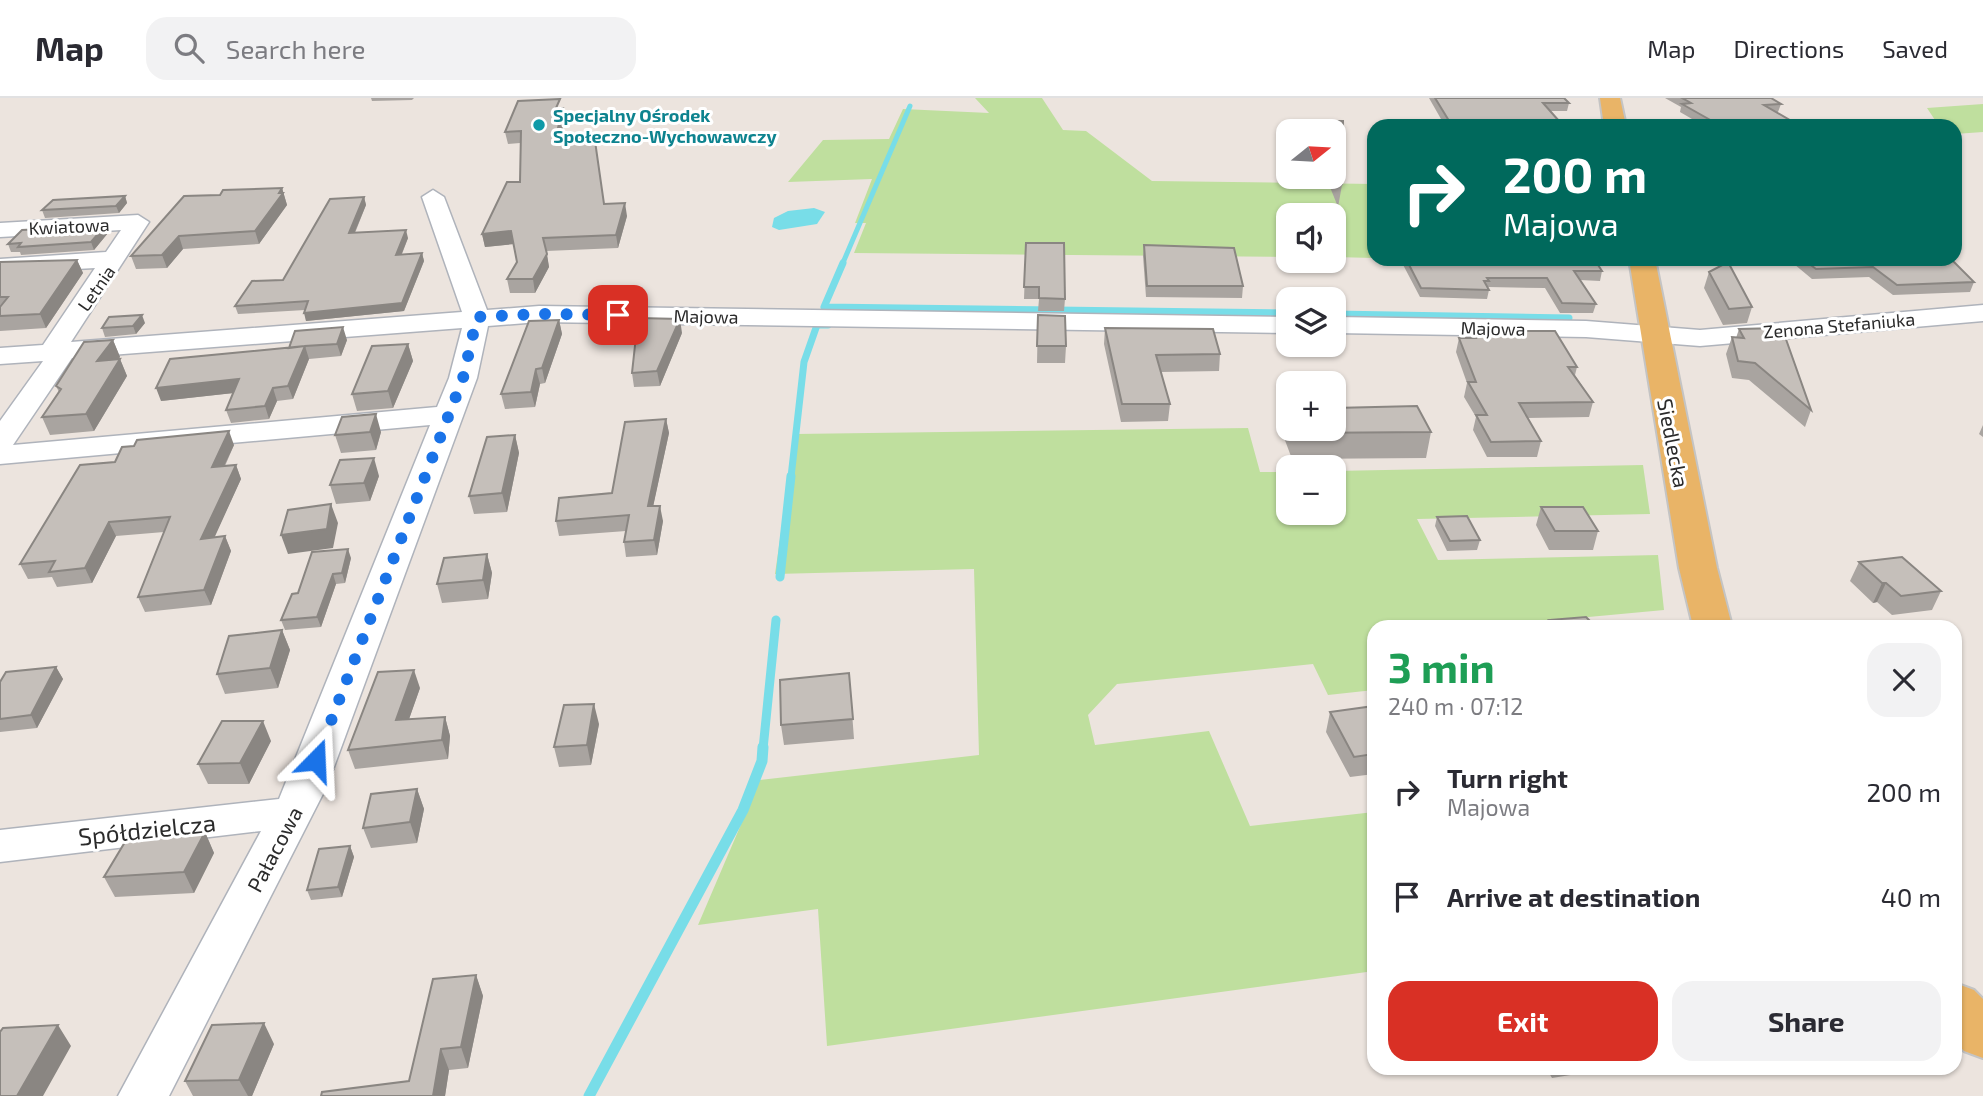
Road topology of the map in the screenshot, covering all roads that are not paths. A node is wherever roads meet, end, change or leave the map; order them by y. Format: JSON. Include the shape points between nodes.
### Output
{"nodes":[{"id":1,"x":1610,"y":98,"type":"edge"},
{"id":2,"x":1614,"y":119,"type":"edge"},
{"id":3,"x":433,"y":197,"type":"dead end"},
{"id":4,"x":138,"y":222,"type":"joint"},
{"id":5,"x":0,"y":230,"type":"edge"},
{"id":6,"x":116,"y":259,"type":"junction"},
{"id":7,"x":0,"y":266,"type":"edge"},
{"id":8,"x":1643,"y":266,"type":"edge"},
{"id":9,"x":1983,"y":313,"type":"edge"},
{"id":10,"x":477,"y":317,"type":"junction"},
{"id":11,"x":1276,"y":325,"type":"edge"},
{"id":12,"x":1346,"y":325,"type":"edge"},
{"id":13,"x":1653,"y":333,"type":"junction"},
{"id":14,"x":58,"y":351,"type":"junction"},
{"id":15,"x":0,"y":356,"type":"edge"},
{"id":16,"x":449,"y":415,"type":"junction"},
{"id":17,"x":0,"y":442,"type":"edge"},
{"id":18,"x":0,"y":455,"type":"edge"},
{"id":19,"x":1711,"y":620,"type":"edge"},
{"id":20,"x":294,"y":812,"type":"junction"},
{"id":21,"x":0,"y":846,"type":"edge"},
{"id":22,"x":1962,"y":1012,"type":"edge"},
{"id":23,"x":1983,"y":1035,"type":"edge"},
{"id":24,"x":143,"y":1096,"type":"edge"}],
"edges":[{"from":1,"to":2,"type":"main road"},
{"from":3,"to":10,"type":"street"},
{"from":4,"to":5,"type":"street","name":"Kwiatowa"},
{"from":4,"to":6,"type":"street","name":"Letnia"},
{"from":6,"to":7,"type":"street"},
{"from":6,"to":14,"type":"street","name":"Letnia"},
{"from":8,"to":13,"type":"main road","name":"Siedlecka"},
{"from":9,"to":13,"type":"street","name":"Zenona Stefaniuka","via":[[1700,338]]},
{"from":10,"to":11,"type":"street","name":"Majowa","via":[[539,314]]},
{"from":10,"to":14,"type":"street","name":"Majowa"},
{"from":10,"to":16,"type":"street","name":"Pałacowa"},
{"from":12,"to":13,"type":"street","name":"Majowa"},
{"from":13,"to":19,"type":"main road","name":"Siedlecka"},
{"from":14,"to":15,"type":"street","name":"Majowa"},
{"from":14,"to":17,"type":"street","name":"Letnia"},
{"from":16,"to":18,"type":"street"},
{"from":16,"to":20,"type":"street","name":"Pałacowa"},
{"from":20,"to":21,"type":"street","name":"Spółdzielcza"},
{"from":20,"to":24,"type":"street","name":"Pałacowa"},
{"from":22,"to":23,"type":"main road"}]}
